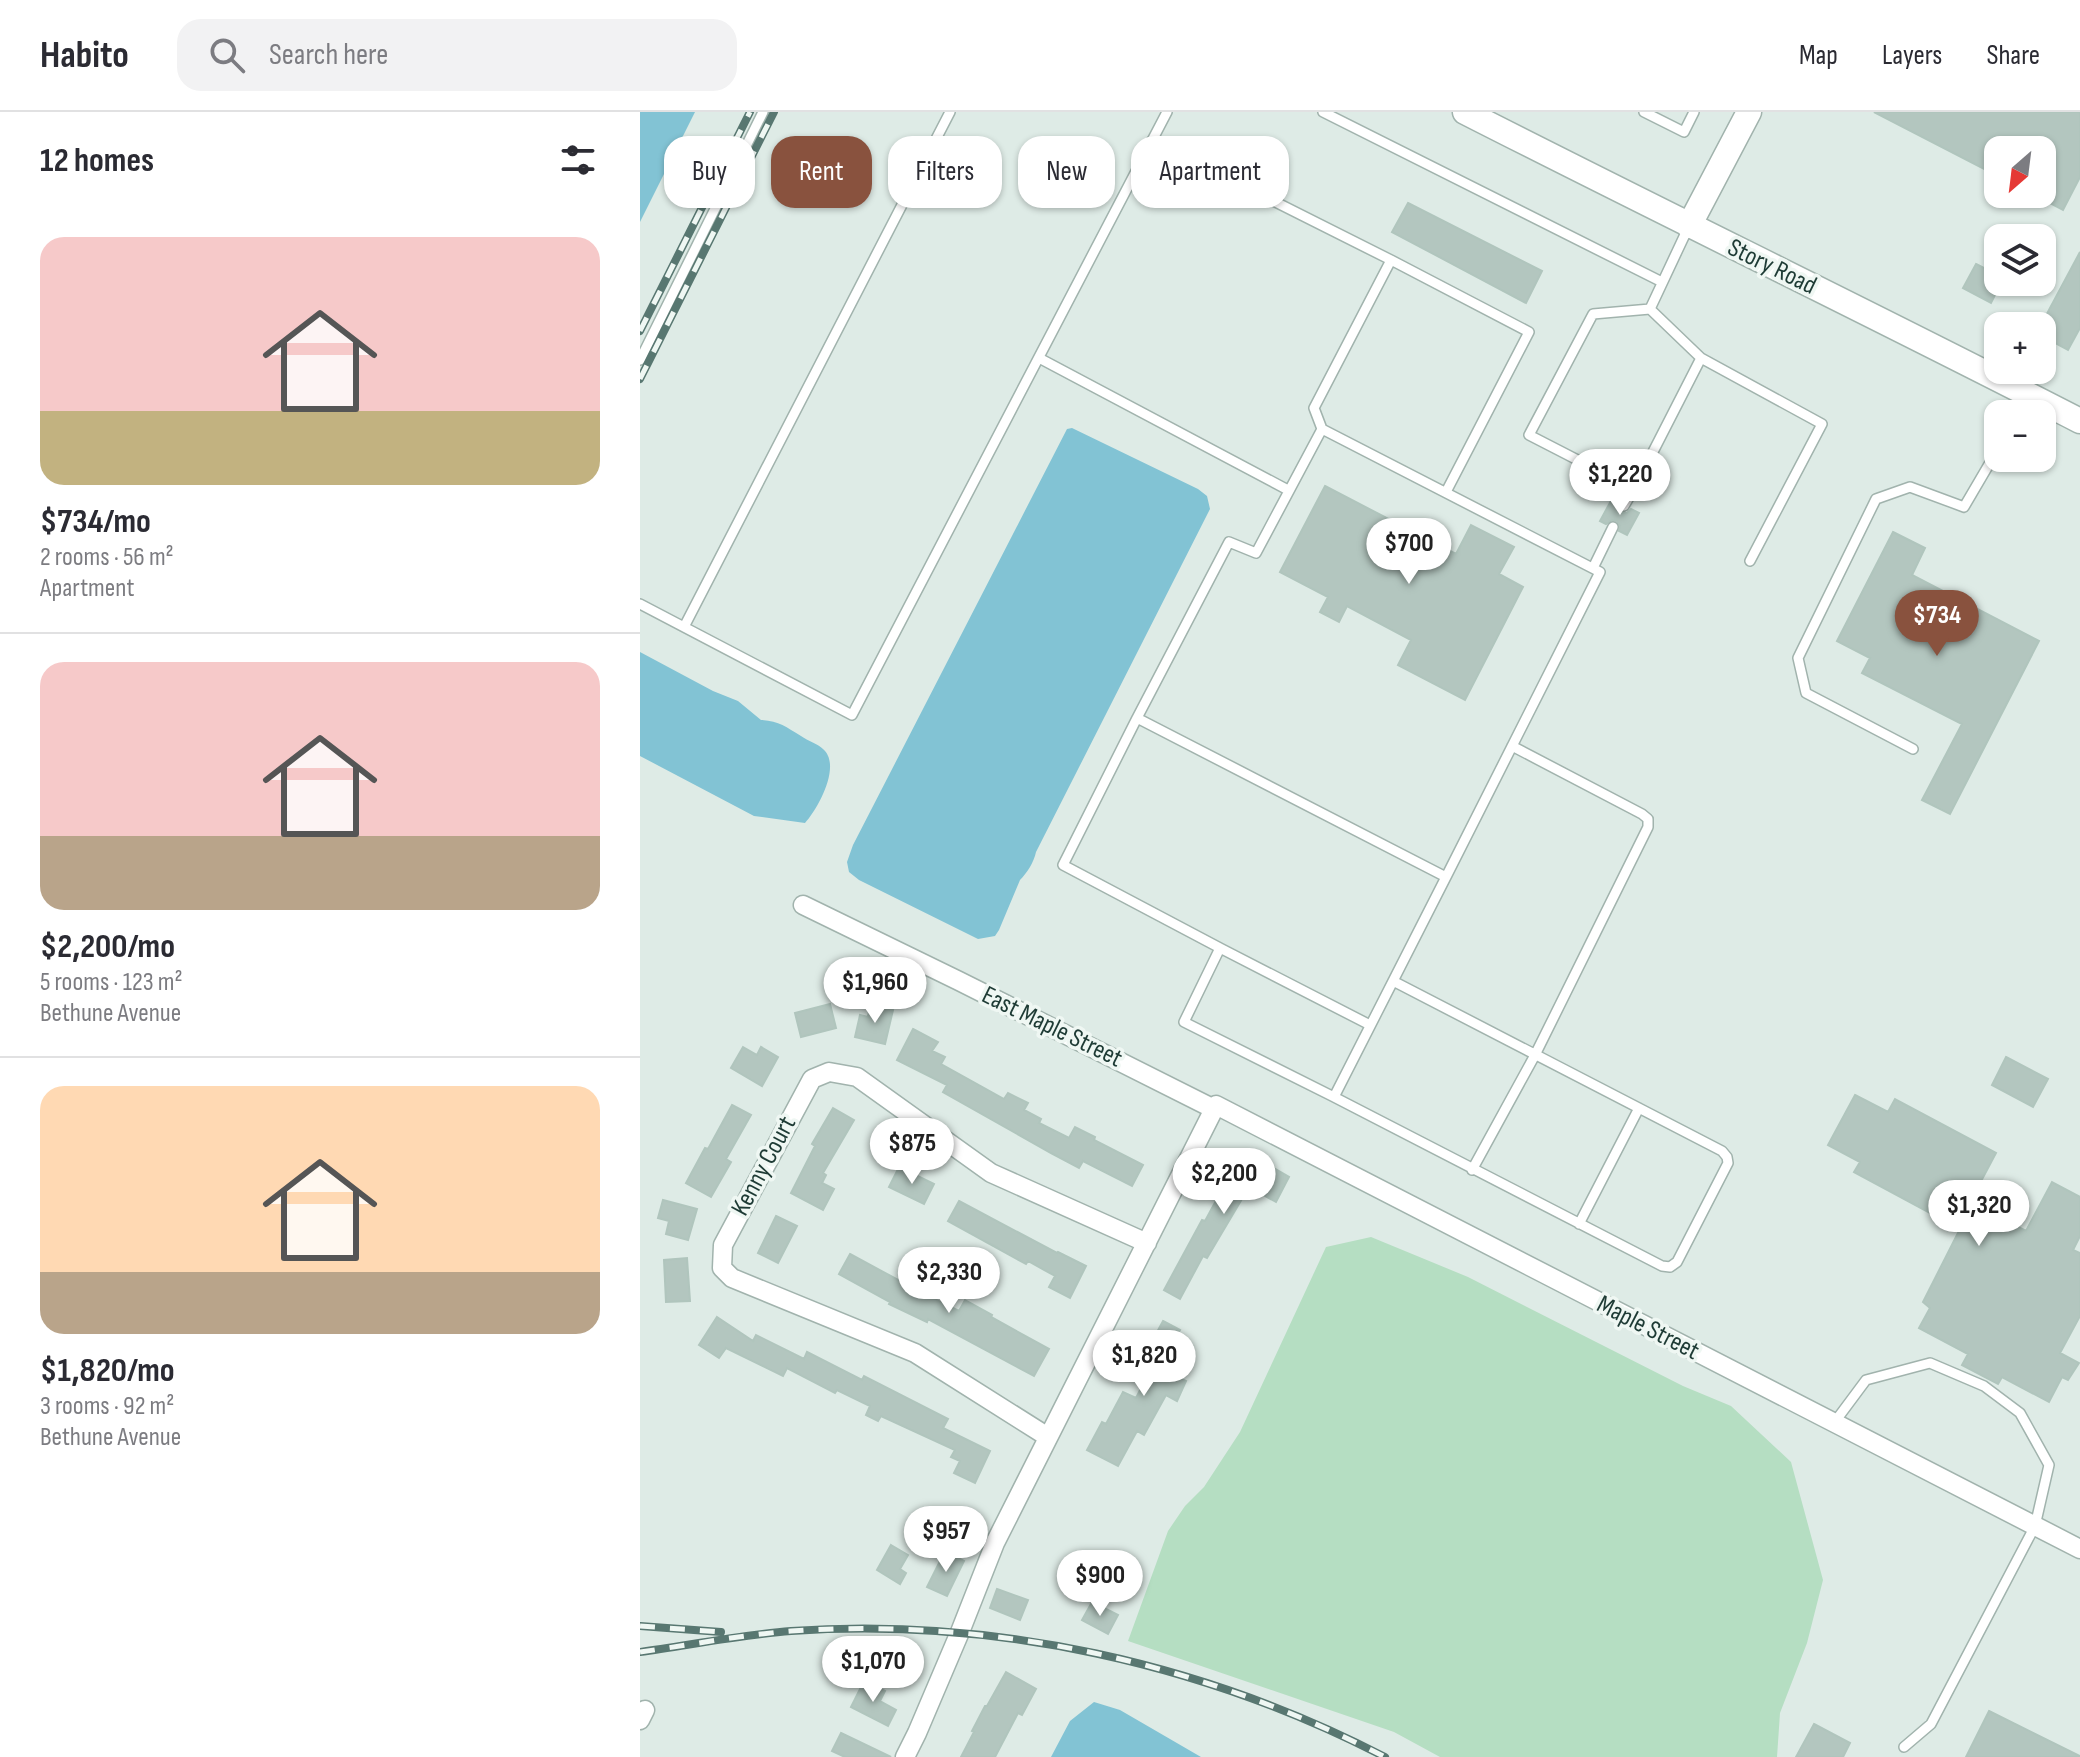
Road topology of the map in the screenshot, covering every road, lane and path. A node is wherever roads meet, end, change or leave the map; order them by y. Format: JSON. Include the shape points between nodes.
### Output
{"nodes":[{"id":1,"x":763,"y":112,"type":"edge"},
{"id":2,"x":950,"y":112,"type":"edge"},
{"id":3,"x":1167,"y":112,"type":"edge"},
{"id":4,"x":1323,"y":112,"type":"edge"},
{"id":5,"x":1465,"y":112,"type":"edge"},
{"id":6,"x":1644,"y":112,"type":"edge"},
{"id":7,"x":1694,"y":112,"type":"edge"},
{"id":8,"x":1749,"y":112,"type":"edge"},
{"id":9,"x":1154,"y":136,"type":"edge"},
{"id":10,"x":1131,"y":181,"type":"edge"},
{"id":11,"x":1287,"y":208,"type":"edge"},
{"id":12,"x":1689,"y":226,"type":"junction"},
{"id":13,"x":1391,"y":260,"type":"junction"},
{"id":14,"x":1662,"y":282,"type":"junction"},
{"id":15,"x":1650,"y":309,"type":"junction"},
{"id":16,"x":1039,"y":358,"type":"junction"},
{"id":17,"x":1701,"y":358,"type":"junction"},
{"id":18,"x":640,"y":360,"type":"edge"},
{"id":19,"x":2016,"y":400,"type":"edge"},
{"id":20,"x":2056,"y":414,"type":"edge"},
{"id":21,"x":2080,"y":421,"type":"edge"},
{"id":22,"x":1322,"y":429,"type":"junction"},
{"id":23,"x":1985,"y":472,"type":"edge"},
{"id":24,"x":1634,"y":489,"type":"junction"},
{"id":25,"x":1288,"y":490,"type":"junction"},
{"id":26,"x":1446,"y":492,"type":"junction"},
{"id":27,"x":1624,"y":506,"type":"dead end"},
{"id":28,"x":1613,"y":527,"type":"dead end"},
{"id":29,"x":1750,"y":561,"type":"dead end"},
{"id":30,"x":1593,"y":568,"type":"junction"},
{"id":31,"x":640,"y":604,"type":"edge"},
{"id":32,"x":684,"y":627,"type":"junction"},
{"id":33,"x":1137,"y":718,"type":"junction"},
{"id":34,"x":1512,"y":746,"type":"junction"},
{"id":35,"x":1913,"y":749,"type":"dead end"},
{"id":36,"x":1446,"y":877,"type":"junction"},
{"id":37,"x":803,"y":905,"type":"dead end"},
{"id":38,"x":1220,"y":948,"type":"junction"},
{"id":39,"x":1393,"y":981,"type":"junction"},
{"id":40,"x":1370,"y":1025,"type":"junction"},
{"id":41,"x":1535,"y":1055,"type":"junction"},
{"id":42,"x":1334,"y":1097,"type":"junction"},
{"id":43,"x":1215,"y":1107,"type":"junction"},
{"id":44,"x":1639,"y":1108,"type":"junction"},
{"id":45,"x":1472,"y":1170,"type":"junction"},
{"id":46,"x":1579,"y":1224,"type":"junction"},
{"id":47,"x":1147,"y":1243,"type":"junction"},
{"id":48,"x":1833,"y":1424,"type":"junction"},
{"id":49,"x":1048,"y":1437,"type":"junction"},
{"id":50,"x":2035,"y":1526,"type":"junction"},
{"id":51,"x":2080,"y":1549,"type":"edge"},
{"id":52,"x":1904,"y":1747,"type":"dead end"},
{"id":53,"x":905,"y":1757,"type":"edge"}],
"edges":[{"from":1,"to":18,"type":"lane"},
{"from":2,"to":32,"type":"lane"},
{"from":3,"to":9,"type":"lane"},
{"from":4,"to":14,"type":"lane"},
{"from":5,"to":12,"type":"street","name":"Story Road"},
{"from":6,"to":7,"type":"lane","via":[[1684,132]]},
{"from":8,"to":12,"type":"street"},
{"from":10,"to":16,"type":"lane"},
{"from":11,"to":13,"type":"lane"},
{"from":12,"to":14,"type":"lane"},
{"from":12,"to":19,"type":"street","name":"Story Road","via":[[1928,343]]},
{"from":13,"to":22,"type":"lane","via":[[1314,408]]},
{"from":13,"to":26,"type":"lane","via":[[1529,332]]},
{"from":14,"to":15,"type":"lane"},
{"from":15,"to":17,"type":"lane"},
{"from":15,"to":24,"type":"lane","via":[[1593,314],[1529,435]]},
{"from":16,"to":25,"type":"lane"},
{"from":16,"to":32,"type":"lane","via":[[852,715]]},
{"from":17,"to":24,"type":"lane"},
{"from":17,"to":29,"type":"lane","via":[[1822,424]]},
{"from":20,"to":21,"type":"street","name":"Story Road"},
{"from":22,"to":25,"type":"lane"},
{"from":22,"to":26,"type":"lane"},
{"from":23,"to":35,"type":"lane","via":[[1964,507],[1910,487],[1876,499],[1798,658],[1806,693]]},
{"from":24,"to":27,"type":"lane"},
{"from":25,"to":33,"type":"lane","via":[[1256,553],[1229,542]]},
{"from":26,"to":30,"type":"lane"},
{"from":28,"to":30,"type":"lane"},
{"from":30,"to":34,"type":"lane","via":[[1600,572]]},
{"from":31,"to":32,"type":"lane"},
{"from":33,"to":36,"type":"lane"},
{"from":33,"to":38,"type":"lane","via":[[1063,865]]},
{"from":34,"to":36,"type":"lane"},
{"from":34,"to":41,"type":"lane","via":[[1648,819]]},
{"from":36,"to":39,"type":"lane"},
{"from":37,"to":43,"type":"street","name":"East Maple Street"},
{"from":38,"to":40,"type":"lane"},
{"from":38,"to":42,"type":"lane","via":[[1184,1022]]},
{"from":39,"to":40,"type":"lane"},
{"from":39,"to":41,"type":"lane"},
{"from":40,"to":42,"type":"lane"},
{"from":41,"to":44,"type":"lane"},
{"from":41,"to":45,"type":"lane"},
{"from":42,"to":45,"type":"lane"},
{"from":43,"to":47,"type":"street"},
{"from":43,"to":48,"type":"street","name":"Maple Street"},
{"from":44,"to":46,"type":"lane"},
{"from":44,"to":46,"type":"lane","via":[[1727,1157],[1677,1262],[1662,1266]]},
{"from":45,"to":46,"type":"lane"},
{"from":47,"to":49,"type":"street"},
{"from":47,"to":49,"type":"street","name":"Kenny Court","via":[[991,1173],[857,1077],[829,1072],[812,1079],[723,1245],[722,1268],[732,1278],[915,1353]]},
{"from":48,"to":50,"type":"street","name":"Maple Street"},
{"from":48,"to":50,"type":"lane","via":[[1866,1380],[1930,1363],[1984,1386],[2020,1413],[2049,1465]]},
{"from":49,"to":53,"type":"street","via":[[995,1543]]},
{"from":50,"to":51,"type":"street","name":"Maple Street"},
{"from":50,"to":52,"type":"lane","via":[[1931,1724]]}]}
